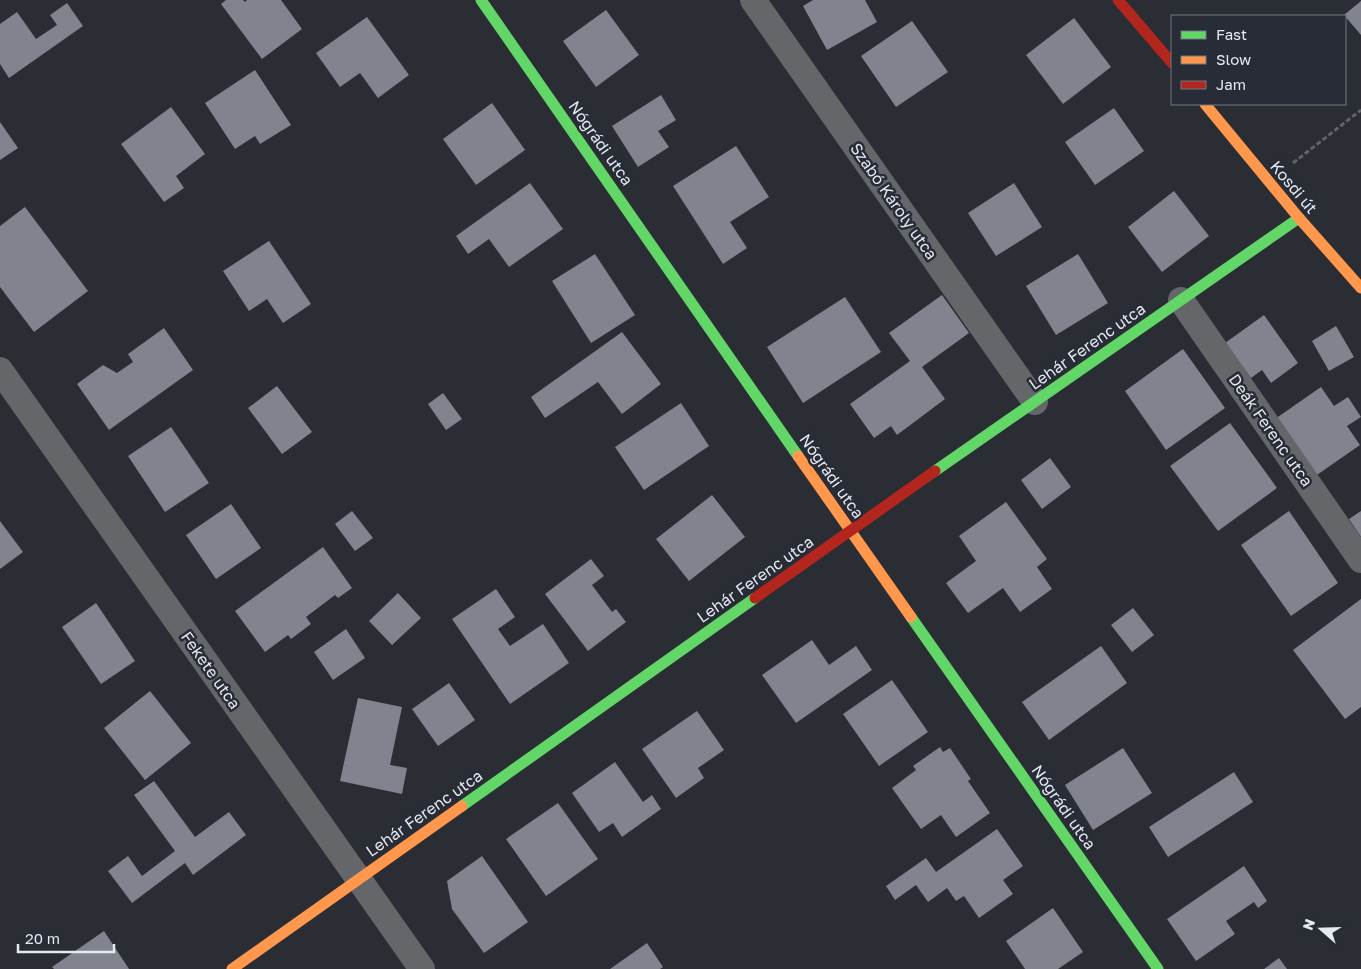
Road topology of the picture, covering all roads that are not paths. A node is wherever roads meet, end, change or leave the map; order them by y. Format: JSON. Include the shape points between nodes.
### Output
{"nodes":[{"id":1,"x":481,"y":0,"type":"edge"},
{"id":2,"x":754,"y":0,"type":"edge"},
{"id":3,"x":1118,"y":0,"type":"edge"},
{"id":4,"x":1171,"y":62,"type":"edge"},
{"id":5,"x":1206,"y":105,"type":"edge"},
{"id":6,"x":1299,"y":218,"type":"junction"},
{"id":7,"x":1361,"y":288,"type":"edge"},
{"id":8,"x":1181,"y":300,"type":"junction"},
{"id":9,"x":0,"y":370,"type":"edge"},
{"id":10,"x":1035,"y":402,"type":"junction"},
{"id":11,"x":850,"y":531,"type":"junction"},
{"id":12,"x":1361,"y":560,"type":"edge"},
{"id":13,"x":358,"y":879,"type":"junction"},
{"id":14,"x":232,"y":969,"type":"edge"},
{"id":15,"x":422,"y":969,"type":"edge"},
{"id":16,"x":1158,"y":969,"type":"edge"}],
"edges":[{"from":1,"to":11,"type":"street","name":"Nógrádi utca"},
{"from":2,"to":10,"type":"street","name":"Szabó Károly utca"},
{"from":3,"to":4,"type":"street"},
{"from":5,"to":6,"type":"street","name":"Kosdi út"},
{"from":6,"to":7,"type":"street","name":"Kosdi út"},
{"from":6,"to":8,"type":"street","name":"Lehár Ferenc utca"},
{"from":8,"to":10,"type":"street","name":"Lehár Ferenc utca"},
{"from":8,"to":12,"type":"street","name":"Deák Ferenc utca"},
{"from":9,"to":13,"type":"street","name":"Fekete utca"},
{"from":10,"to":11,"type":"street","name":"Lehár Ferenc utca"},
{"from":11,"to":13,"type":"street","name":"Lehár Ferenc utca"},
{"from":11,"to":16,"type":"street","name":"Nógrádi utca"},
{"from":13,"to":14,"type":"street","name":"Lehár Ferenc utca"},
{"from":13,"to":15,"type":"street","name":"Fekete utca"}]}
